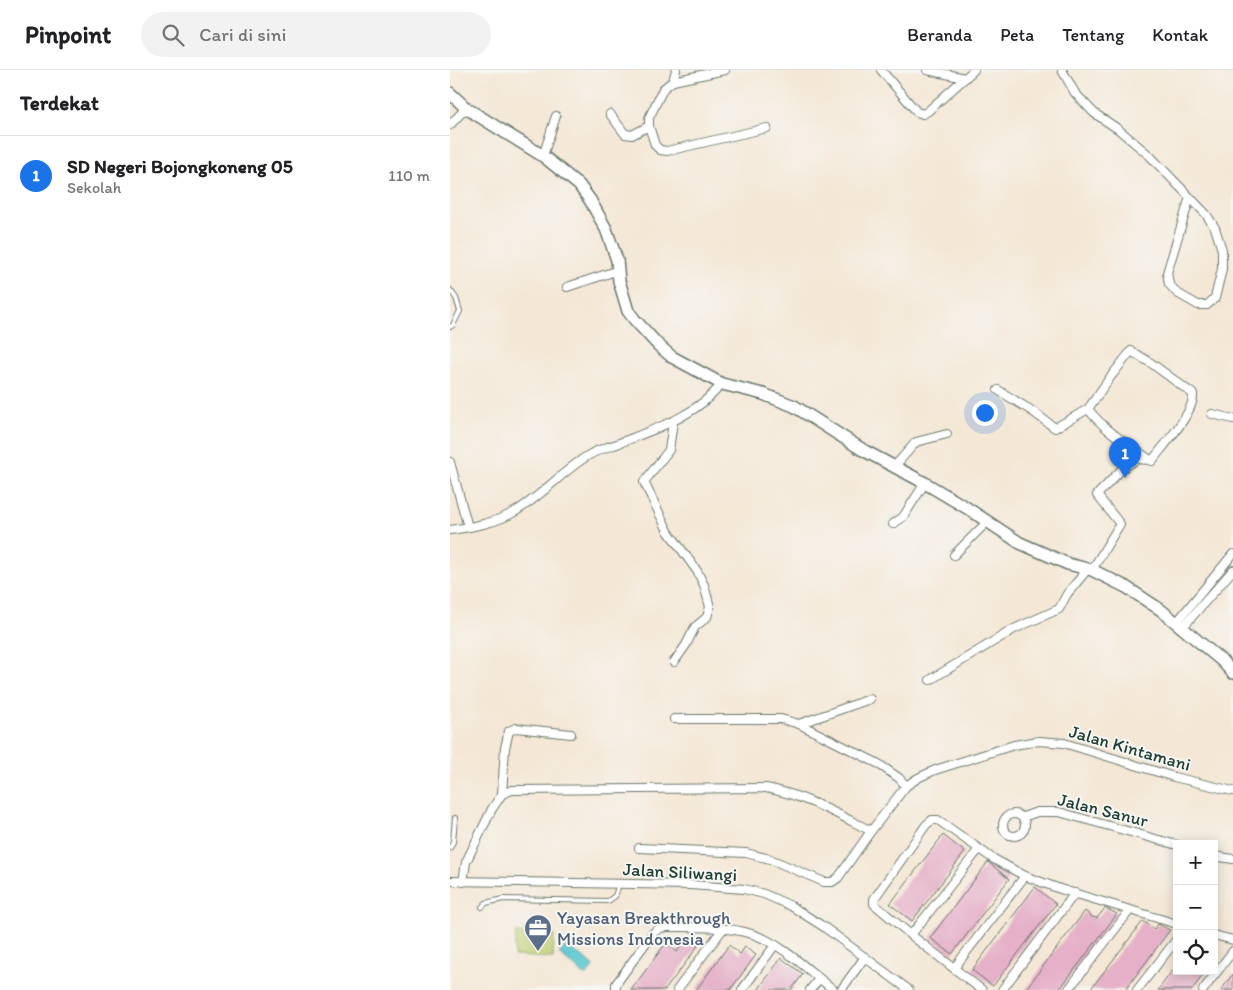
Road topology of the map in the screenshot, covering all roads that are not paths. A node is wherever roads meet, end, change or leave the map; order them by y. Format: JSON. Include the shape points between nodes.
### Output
{"nodes":[{"id":1,"x":676,"y":70,"type":"edge"},
{"id":2,"x":724,"y":70,"type":"edge"},
{"id":3,"x":881,"y":70,"type":"edge"},
{"id":4,"x":927,"y":70,"type":"edge"},
{"id":5,"x":974,"y":70,"type":"edge"},
{"id":6,"x":1062,"y":70,"type":"edge"},
{"id":7,"x":965,"y":78,"type":"junction"},
{"id":8,"x":673,"y":81,"type":"junction"},
{"id":9,"x":450,"y":93,"type":"edge"},
{"id":10,"x":466,"y":108,"type":"junction"},
{"id":11,"x":610,"y":114,"type":"dead end"},
{"id":12,"x":556,"y":116,"type":"dead end"},
{"id":13,"x":450,"y":125,"type":"edge"},
{"id":14,"x":649,"y":126,"type":"junction"},
{"id":15,"x":768,"y":128,"type":"dead end"},
{"id":16,"x":543,"y":156,"type":"junction"},
{"id":17,"x":1190,"y":197,"type":"junction"},
{"id":18,"x":619,"y":270,"type":"junction"},
{"id":19,"x":567,"y":287,"type":"dead end"},
{"id":20,"x":450,"y":290,"type":"edge"},
{"id":21,"x":450,"y":327,"type":"edge"},
{"id":22,"x":722,"y":384,"type":"junction"},
{"id":23,"x":998,"y":390,"type":"dead end"},
{"id":24,"x":1088,"y":409,"type":"junction"},
{"id":25,"x":1212,"y":414,"type":"dead end"},
{"id":26,"x":1233,"y":419,"type":"edge"},
{"id":27,"x":673,"y":422,"type":"junction"},
{"id":28,"x":947,"y":434,"type":"dead end"},
{"id":29,"x":1152,"y":460,"type":"junction"},
{"id":30,"x":450,"y":462,"type":"edge"},
{"id":31,"x":894,"y":467,"type":"junction"},
{"id":32,"x":925,"y":483,"type":"junction"},
{"id":33,"x":988,"y":521,"type":"junction"},
{"id":34,"x":893,"y":524,"type":"dead end"},
{"id":35,"x":468,"y":527,"type":"junction"},
{"id":36,"x":450,"y":530,"type":"edge"},
{"id":37,"x":1233,"y":554,"type":"edge"},
{"id":38,"x":954,"y":555,"type":"dead end"},
{"id":39,"x":1089,"y":570,"type":"junction"},
{"id":40,"x":1233,"y":570,"type":"edge"},
{"id":41,"x":1179,"y":625,"type":"junction"},
{"id":42,"x":674,"y":662,"type":"dead end"},
{"id":43,"x":1233,"y":673,"type":"edge"},
{"id":44,"x":930,"y":680,"type":"dead end"},
{"id":45,"x":870,"y":699,"type":"dead end"},
{"id":46,"x":674,"y":719,"type":"dead end"},
{"id":47,"x":799,"y":724,"type":"junction"},
{"id":48,"x":571,"y":734,"type":"dead end"},
{"id":49,"x":906,"y":786,"type":"junction"},
{"id":50,"x":1233,"y":791,"type":"edge"},
{"id":51,"x":502,"y":794,"type":"junction"},
{"id":52,"x":1023,"y":817,"type":"dead end"},
{"id":53,"x":455,"y":818,"type":"dead end"},
{"id":54,"x":871,"y":831,"type":"junction"},
{"id":55,"x":1173,"y":844,"type":"edge"},
{"id":56,"x":450,"y":848,"type":"edge"},
{"id":57,"x":638,"y":848,"type":"dead end"},
{"id":58,"x":979,"y":849,"type":"junction"},
{"id":59,"x":1218,"y":857,"type":"edge"},
{"id":60,"x":1233,"y":859,"type":"edge"},
{"id":61,"x":1025,"y":876,"type":"junction"},
{"id":62,"x":450,"y":881,"type":"edge"},
{"id":63,"x":463,"y":882,"type":"junction"},
{"id":64,"x":619,"y":884,"type":"junction"},
{"id":65,"x":1075,"y":893,"type":"junction"},
{"id":66,"x":482,"y":907,"type":"dead end"},
{"id":67,"x":1130,"y":910,"type":"junction"},
{"id":68,"x":1173,"y":923,"type":"edge"},
{"id":69,"x":722,"y":930,"type":"junction"},
{"id":70,"x":911,"y":935,"type":"junction"},
{"id":71,"x":1218,"y":936,"type":"edge"},
{"id":72,"x":1233,"y":940,"type":"edge"},
{"id":73,"x":1173,"y":944,"type":"edge"},
{"id":74,"x":775,"y":945,"type":"junction"},
{"id":75,"x":1233,"y":951,"type":"edge"},
{"id":76,"x":865,"y":957,"type":"junction"},
{"id":77,"x":954,"y":968,"type":"junction"},
{"id":78,"x":819,"y":979,"type":"junction"},
{"id":79,"x":616,"y":990,"type":"edge"},
{"id":80,"x":677,"y":990,"type":"edge"},
{"id":81,"x":742,"y":990,"type":"edge"},
{"id":82,"x":810,"y":990,"type":"edge"},
{"id":83,"x":834,"y":990,"type":"edge"},
{"id":84,"x":841,"y":990,"type":"edge"},
{"id":85,"x":909,"y":990,"type":"edge"},
{"id":86,"x":982,"y":990,"type":"edge"},
{"id":87,"x":1002,"y":990,"type":"edge"},
{"id":88,"x":1068,"y":990,"type":"edge"},
{"id":89,"x":1136,"y":990,"type":"edge"},
{"id":90,"x":1203,"y":990,"type":"edge"}],
"edges":[{"from":1,"to":8,"type":"street"},
{"from":2,"to":8,"type":"street"},
{"from":3,"to":7,"type":"street","via":[[917,112],[923,114]]},
{"from":4,"to":7,"type":"street"},
{"from":5,"to":7,"type":"street"},
{"from":6,"to":17,"type":"street","via":[[1075,93],[1094,113],[1150,156]]},
{"from":8,"to":14,"type":"street","via":[[662,89],[649,118]]},
{"from":9,"to":10,"type":"street"},
{"from":10,"to":13,"type":"street"},
{"from":10,"to":16,"type":"street"},
{"from":11,"to":14,"type":"street","via":[[626,134],[632,135]]},
{"from":12,"to":16,"type":"street"},
{"from":14,"to":15,"type":"street","via":[[655,145],[667,151]]},
{"from":16,"to":18,"type":"street","via":[[579,185],[590,200],[606,228]]},
{"from":17,"to":17,"type":"street","via":[[1215,228],[1222,250],[1222,269],[1215,298],[1206,305],[1198,305],[1177,293],[1168,278]]},
{"from":18,"to":19,"type":"street"},
{"from":18,"to":22,"type":"street","via":[[623,295],[634,320],[672,357]]},
{"from":20,"to":21,"type":"lane","via":[[460,311]]},
{"from":22,"to":27,"type":"street","via":[[692,412]]},
{"from":22,"to":31,"type":"street","via":[[794,406]]},
{"from":23,"to":24,"type":"street","via":[[1055,428]]},
{"from":24,"to":29,"type":"street","via":[[1118,438]]},
{"from":24,"to":29,"type":"street","via":[[1131,351],[1191,391],[1194,397],[1192,405]]},
{"from":25,"to":26,"type":"street"},
{"from":27,"to":35,"type":"street","via":[[590,454],[516,511],[504,518]]},
{"from":27,"to":42,"type":"street","via":[[670,450],[644,482],[668,531],[697,570],[710,606],[707,617],[695,627]]},
{"from":28,"to":31,"type":"street","via":[[916,442]]},
{"from":29,"to":39,"type":"street","via":[[1137,459],[1122,469],[1097,495],[1120,524]]},
{"from":30,"to":35,"type":"street"},
{"from":31,"to":32,"type":"street"},
{"from":32,"to":33,"type":"street"},
{"from":32,"to":34,"type":"street","via":[[903,516]]},
{"from":33,"to":38,"type":"street"},
{"from":33,"to":39,"type":"street","via":[[1034,550]]},
{"from":35,"to":36,"type":"street"},
{"from":37,"to":41,"type":"street"},
{"from":39,"to":41,"type":"street","via":[[1148,600]]},
{"from":39,"to":44,"type":"street","via":[[1067,594],[1060,609],[1014,630]]},
{"from":40,"to":41,"type":"street"},
{"from":41,"to":43,"type":"street"},
{"from":45,"to":47,"type":"street"},
{"from":46,"to":47,"type":"street","via":[[781,719]]},
{"from":47,"to":49,"type":"street","via":[[878,763]]},
{"from":48,"to":51,"type":"street","via":[[516,728],[509,731]]},
{"from":49,"to":50,"type":"street","name":"Jalan Kintamani","via":[[936,770],[1014,745],[1039,741],[1064,743],[1174,777]]},
{"from":49,"to":54,"type":"street"},
{"from":51,"to":54,"type":"street","via":[[512,790],[537,789],[766,788],[823,807]]},
{"from":51,"to":63,"type":"street","via":[[466,862]]},
{"from":52,"to":55,"type":"street","name":"Jalan Sanur","via":[[1036,812],[1059,812]]},
{"from":53,"to":56,"type":"lane"},
{"from":54,"to":57,"type":"street","via":[[832,882],[824,882],[770,859],[746,853]]},
{"from":58,"to":61,"type":"street"},
{"from":58,"to":70,"type":"street"},
{"from":58,"to":70,"type":"street","via":[[938,820],[926,825],[874,899],[878,908]]},
{"from":59,"to":60,"type":"street"},
{"from":61,"to":65,"type":"street"},
{"from":61,"to":77,"type":"street"},
{"from":62,"to":63,"type":"street","name":"Jalan Siliwangi"},
{"from":63,"to":64,"type":"street","name":"Jalan Siliwangi"},
{"from":64,"to":66,"type":"lane","via":[[615,896],[608,901],[497,900]]},
{"from":64,"to":76,"type":"street","name":"Jalan Siliwangi","via":[[719,886],[764,894],[791,906]]},
{"from":65,"to":67,"type":"street"},
{"from":65,"to":87,"type":"street"},
{"from":67,"to":68,"type":"street"},
{"from":67,"to":88,"type":"street"},
{"from":69,"to":74,"type":"street","via":[[751,934]]},
{"from":69,"to":79,"type":"street","via":[[660,928],[616,984]]},
{"from":69,"to":80,"type":"street"},
{"from":70,"to":77,"type":"street"},
{"from":71,"to":72,"type":"street"},
{"from":73,"to":89,"type":"street"},
{"from":74,"to":78,"type":"street"},
{"from":74,"to":81,"type":"street"},
{"from":75,"to":90,"type":"street"},
{"from":76,"to":84,"type":"street"},
{"from":76,"to":85,"type":"street","name":"Jalan Siliwangi"},
{"from":77,"to":86,"type":"street"},
{"from":78,"to":82,"type":"street"},
{"from":78,"to":83,"type":"street"}]}
